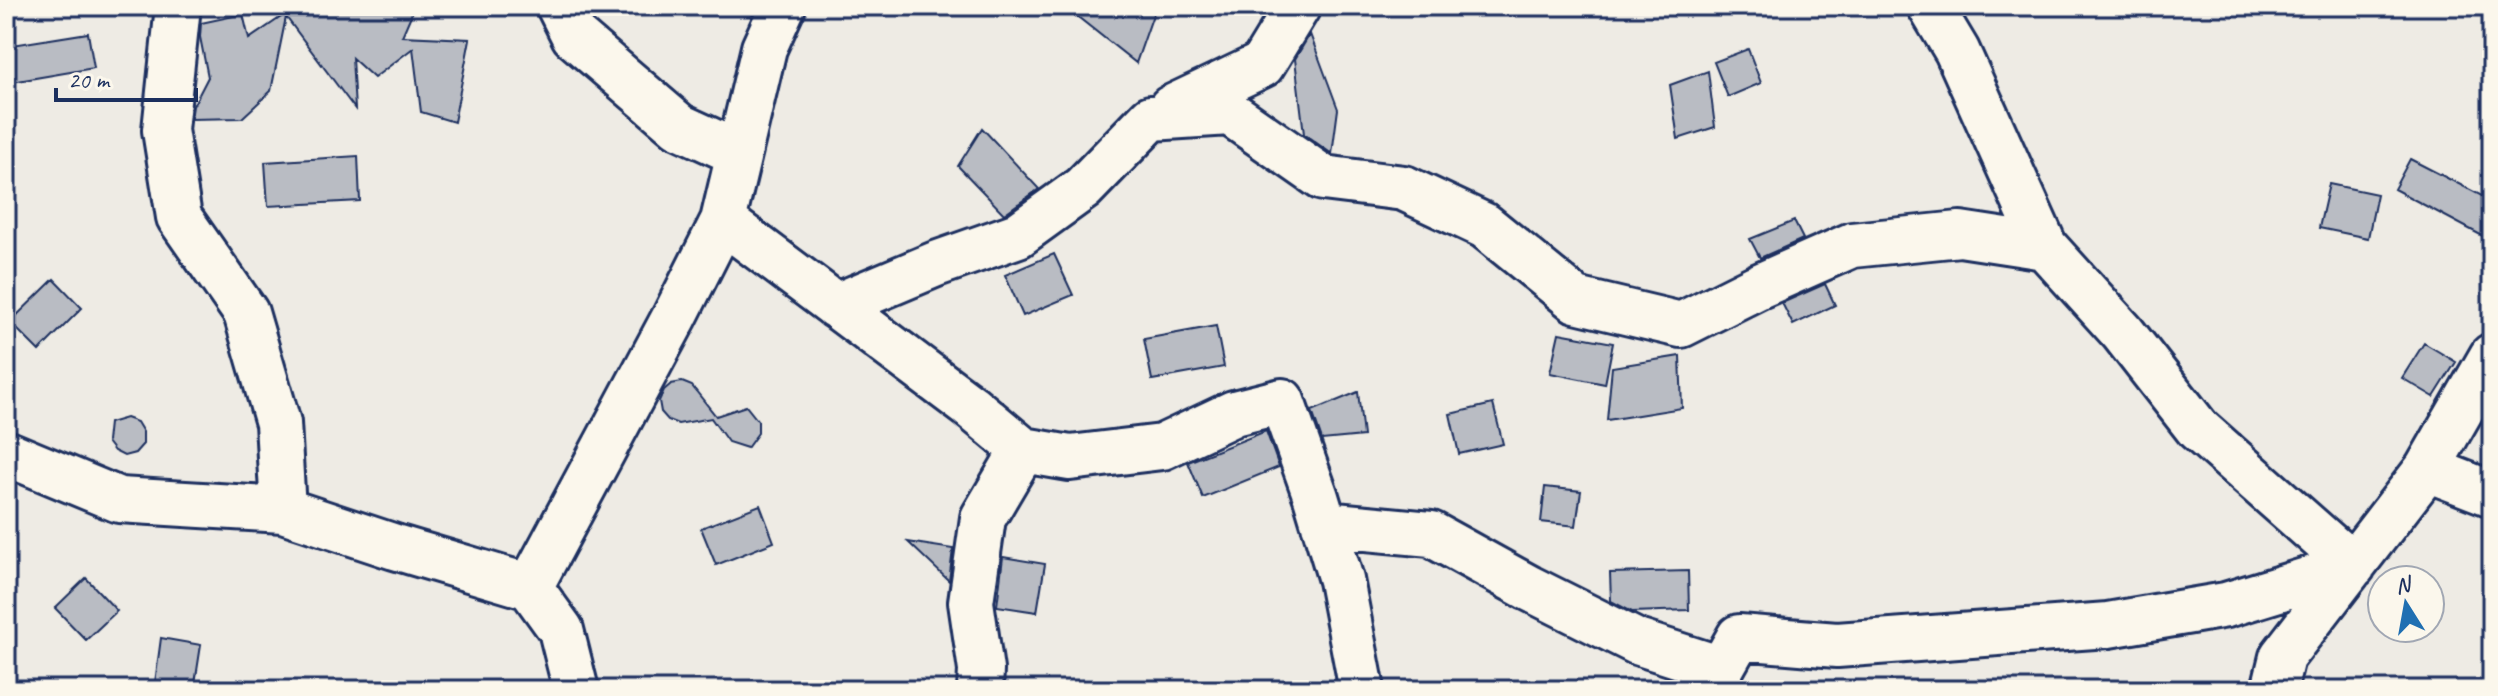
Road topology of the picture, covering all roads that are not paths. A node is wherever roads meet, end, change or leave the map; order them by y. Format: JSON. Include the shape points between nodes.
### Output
{"nodes":[{"id":1,"x":178,"y":6,"type":"edge"},
{"id":2,"x":559,"y":6,"type":"edge"},
{"id":3,"x":783,"y":6,"type":"edge"},
{"id":4,"x":1298,"y":6,"type":"edge"},
{"id":5,"x":1930,"y":6,"type":"edge"},
{"id":6,"x":1151,"y":118,"type":"junction"},
{"id":7,"x":738,"y":153,"type":"junction"},
{"id":8,"x":723,"y":221,"type":"junction"},
{"id":9,"x":2045,"y":247,"type":"junction"},
{"id":10,"x":836,"y":306,"type":"junction"},
{"id":11,"x":2492,"y":356,"type":"edge"},
{"id":12,"x":1023,"y":450,"type":"junction"},
{"id":13,"x":6,"y":453,"type":"edge"},
{"id":14,"x":2427,"y":469,"type":"junction"},
{"id":15,"x":2492,"y":494,"type":"edge"},
{"id":16,"x":283,"y":510,"type":"junction"},
{"id":17,"x":1324,"y":524,"type":"junction"},
{"id":18,"x":2353,"y":566,"type":"junction"},
{"id":19,"x":530,"y":587,"type":"junction"},
{"id":20,"x":1715,"y":680,"type":"edge"},
{"id":21,"x":576,"y":690,"type":"edge"},
{"id":22,"x":980,"y":690,"type":"edge"},
{"id":23,"x":1362,"y":690,"type":"edge"},
{"id":24,"x":2274,"y":690,"type":"edge"}],
"edges":[{"from":1,"to":16,"type":"street","via":[[165,130],[179,217],[246,313],[278,423]]},
{"from":2,"to":7,"type":"street","via":[[574,36],[679,126]]},
{"from":3,"to":7,"type":"street","via":[[764,48]]},
{"from":4,"to":6,"type":"street","via":[[1262,65]]},
{"from":5,"to":9,"type":"street","via":[[1957,51]]},
{"from":6,"to":9,"type":"street","via":[[1230,113],[1323,178],[1404,188],[1485,226],[1576,300],[1681,325],[1852,245],[1960,234]]},
{"from":6,"to":10,"type":"street","via":[[1083,188],[1018,235]]},
{"from":7,"to":8,"type":"street"},
{"from":8,"to":10,"type":"street"},
{"from":8,"to":19,"type":"street"},
{"from":9,"to":18,"type":"street","via":[[2123,333],[2198,429]]},
{"from":10,"to":12,"type":"street"},
{"from":11,"to":14,"type":"street"},
{"from":12,"to":17,"type":"street","via":[[1070,458],[1162,447],[1234,413],[1282,401]]},
{"from":12,"to":22,"type":"street","via":[[983,518],[971,602]]},
{"from":13,"to":16,"type":"street","via":[[119,500]]},
{"from":14,"to":15,"type":"street"},
{"from":14,"to":18,"type":"street"},
{"from":16,"to":19,"type":"street"},
{"from":17,"to":20,"type":"street","via":[[1431,534]]},
{"from":17,"to":23,"type":"street","via":[[1341,580]]},
{"from":18,"to":20,"type":"street","via":[[2226,605],[2108,625],[1837,645],[1739,637]]},
{"from":18,"to":24,"type":"street","via":[[2282,657]]},
{"from":19,"to":21,"type":"street","via":[[561,630]]}]}
